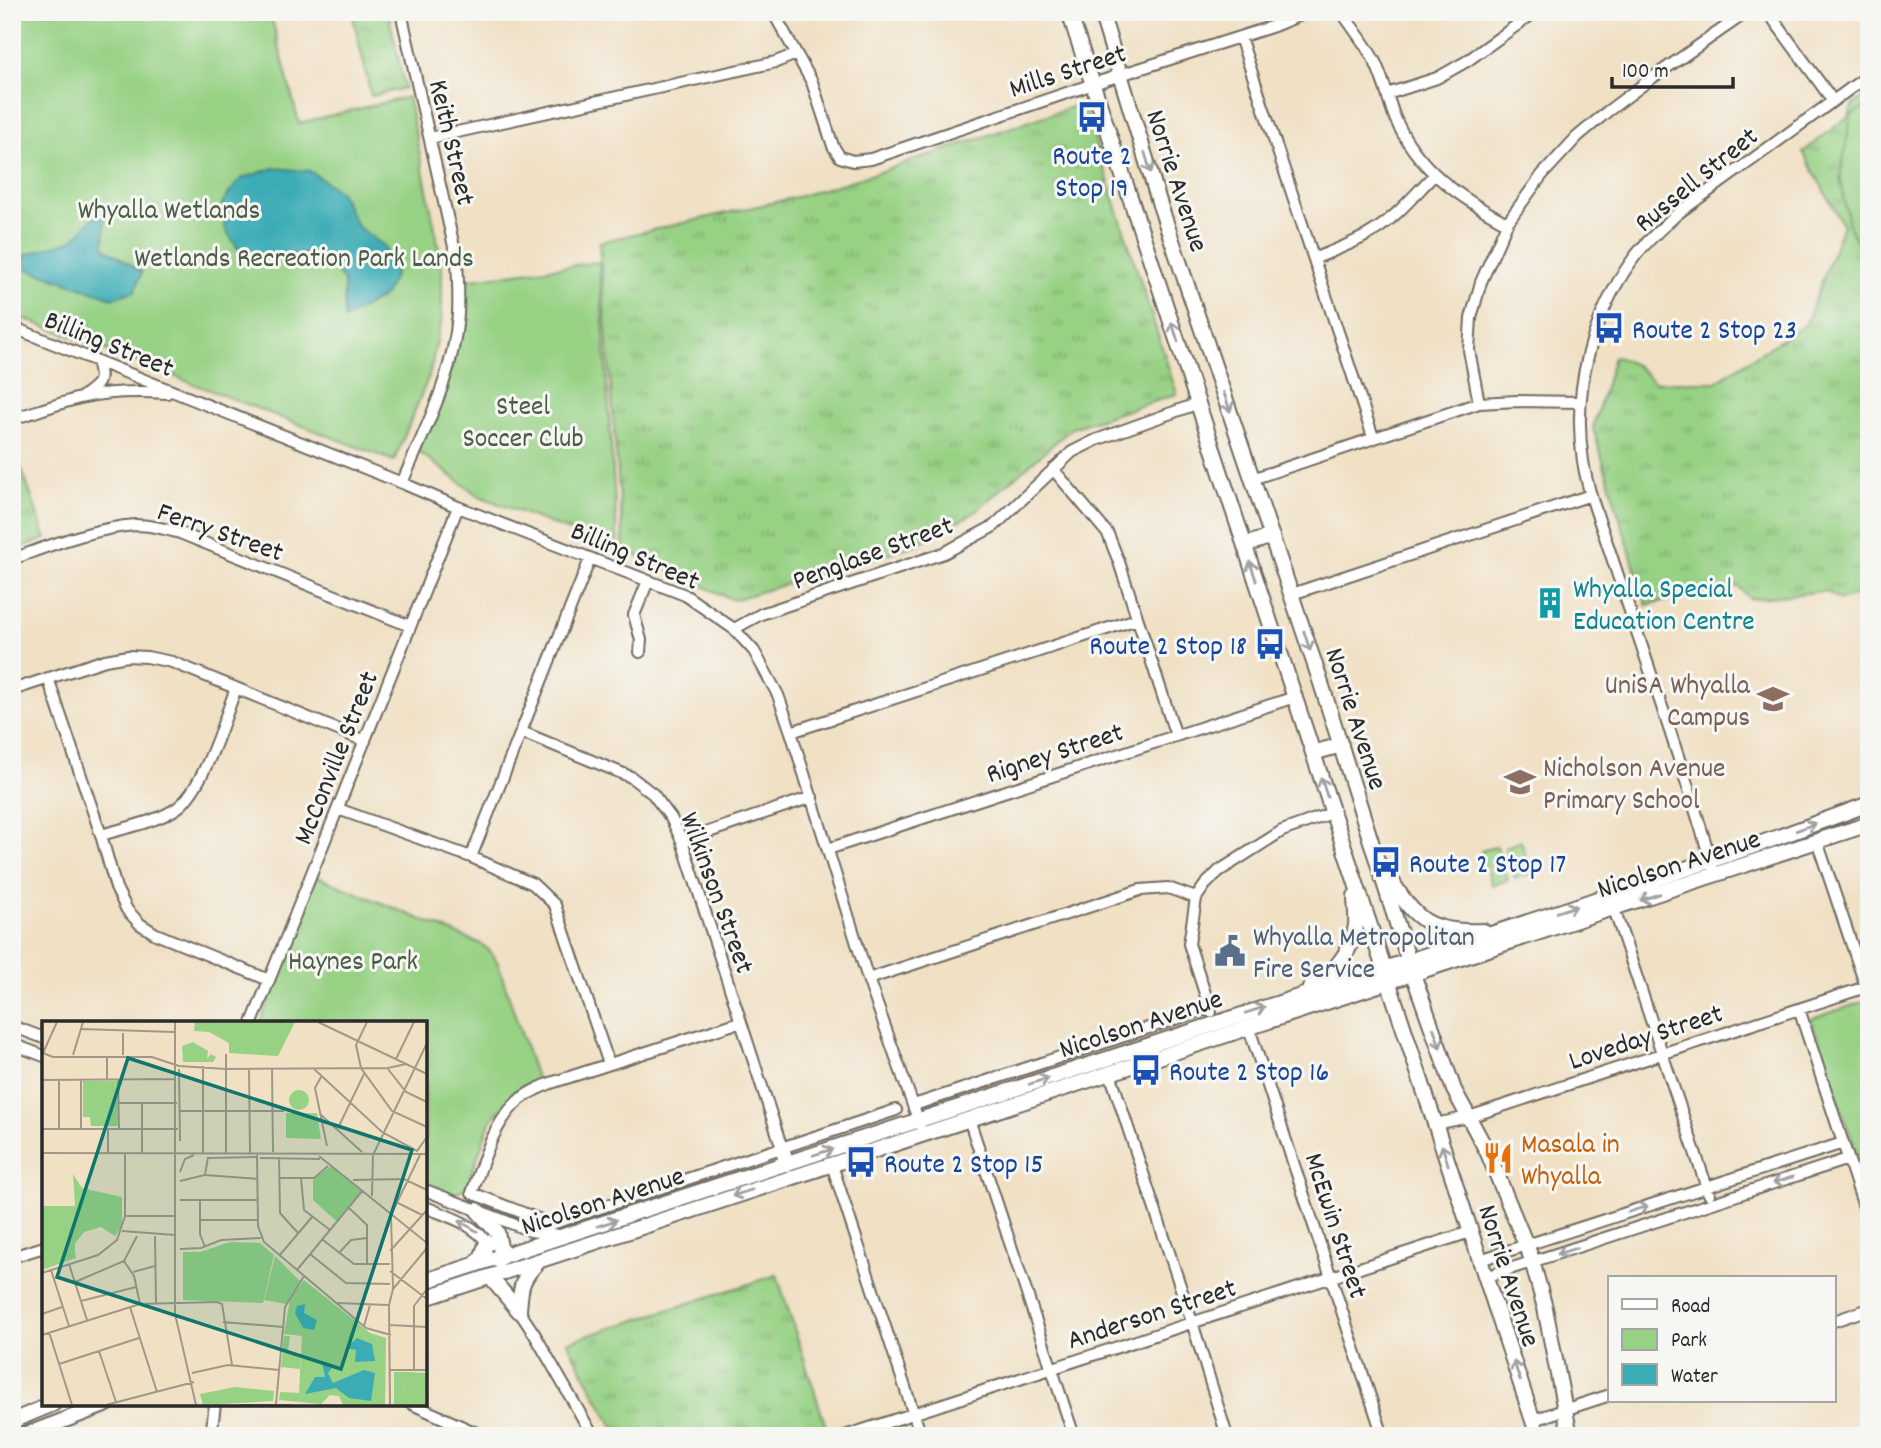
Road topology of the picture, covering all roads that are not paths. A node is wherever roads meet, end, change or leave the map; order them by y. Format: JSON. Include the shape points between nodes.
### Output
{"nodes":[{"id":1,"x":401,"y":12,"type":"edge"},
{"id":2,"x":773,"y":12,"type":"edge"},
{"id":3,"x":1069,"y":12,"type":"edge"},
{"id":4,"x":1101,"y":12,"type":"edge"},
{"id":5,"x":1308,"y":12,"type":"edge"},
{"id":6,"x":1342,"y":12,"type":"edge"},
{"id":7,"x":1535,"y":12,"type":"edge"},
{"id":8,"x":1747,"y":12,"type":"edge"},
{"id":9,"x":1768,"y":12,"type":"edge"},
{"id":10,"x":1240,"y":37,"type":"junction"},
{"id":11,"x":796,"y":54,"type":"junction"},
{"id":12,"x":1120,"y":75,"type":"junction"},
{"id":13,"x":1869,"y":75,"type":"edge"},
{"id":14,"x":1093,"y":84,"type":"junction"},
{"id":15,"x":1387,"y":94,"type":"junction"},
{"id":16,"x":1833,"y":101,"type":"junction"},
{"id":17,"x":430,"y":138,"type":"junction"},
{"id":18,"x":1434,"y":175,"type":"junction"},
{"id":19,"x":1507,"y":223,"type":"junction"},
{"id":20,"x":1314,"y":258,"type":"junction"},
{"id":21,"x":12,"y":327,"type":"edge"},
{"id":22,"x":96,"y":361,"type":"junction"},
{"id":23,"x":1214,"y":366,"type":"junction"},
{"id":24,"x":1190,"y":374,"type":"junction"},
{"id":25,"x":179,"y":394,"type":"junction"},
{"id":26,"x":81,"y":397,"type":"junction"},
{"id":27,"x":1580,"y":402,"type":"junction"},
{"id":28,"x":1199,"y":403,"type":"junction"},
{"id":29,"x":1479,"y":403,"type":"junction"},
{"id":30,"x":12,"y":419,"type":"edge"},
{"id":31,"x":1373,"y":437,"type":"junction"},
{"id":32,"x":1053,"y":469,"type":"junction"},
{"id":33,"x":1252,"y":479,"type":"junction"},
{"id":34,"x":402,"y":483,"type":"junction"},
{"id":35,"x":1591,"y":495,"type":"junction"},
{"id":36,"x":457,"y":507,"type":"junction"},
{"id":37,"x":1272,"y":536,"type":"junction"},
{"id":38,"x":1245,"y":545,"type":"junction"},
{"id":39,"x":12,"y":559,"type":"edge"},
{"id":40,"x":590,"y":559,"type":"junction"},
{"id":41,"x":648,"y":581,"type":"junction"},
{"id":42,"x":1292,"y":594,"type":"junction"},
{"id":43,"x":1137,"y":619,"type":"junction"},
{"id":44,"x":410,"y":626,"type":"junction"},
{"id":45,"x":734,"y":629,"type":"junction"},
{"id":46,"x":640,"y":652,"type":"dead end"},
{"id":47,"x":48,"y":678,"type":"junction"},
{"id":48,"x":236,"y":688,"type":"junction"},
{"id":49,"x":12,"y":690,"type":"edge"},
{"id":50,"x":1295,"y":697,"type":"junction"},
{"id":51,"x":522,"y":732,"type":"junction"},
{"id":52,"x":791,"y":732,"type":"junction"},
{"id":53,"x":1176,"y":736,"type":"junction"},
{"id":54,"x":365,"y":741,"type":"junction"},
{"id":55,"x":1341,"y":745,"type":"junction"},
{"id":56,"x":1313,"y":753,"type":"junction"},
{"id":57,"x":812,"y":797,"type":"junction"},
{"id":58,"x":1869,"y":804,"type":"edge"},
{"id":59,"x":338,"y":809,"type":"junction"},
{"id":60,"x":1332,"y":813,"type":"junction"},
{"id":61,"x":1869,"y":824,"type":"edge"},
{"id":62,"x":101,"y":835,"type":"junction"},
{"id":63,"x":682,"y":841,"type":"junction"},
{"id":64,"x":1817,"y":841,"type":"junction"},
{"id":65,"x":828,"y":849,"type":"junction"},
{"id":66,"x":1375,"y":851,"type":"junction"},
{"id":67,"x":471,"y":857,"type":"junction"},
{"id":68,"x":1349,"y":864,"type":"junction"},
{"id":69,"x":1713,"y":868,"type":"junction"},
{"id":70,"x":1196,"y":898,"type":"junction"},
{"id":71,"x":1614,"y":909,"type":"junction"},
{"id":72,"x":1502,"y":929,"type":"junction"},
{"id":73,"x":1412,"y":967,"type":"junction"},
{"id":74,"x":1387,"y":975,"type":"junction"},
{"id":75,"x":869,"y":979,"type":"junction"},
{"id":76,"x":269,"y":980,"type":"junction"},
{"id":77,"x":1868,"y":986,"type":"edge"},
{"id":78,"x":1294,"y":998,"type":"junction"},
{"id":79,"x":1209,"y":1007,"type":"junction"},
{"id":80,"x":1799,"y":1009,"type":"junction"},
{"id":81,"x":253,"y":1021,"type":"edge"},
{"id":82,"x":740,"y":1022,"type":"junction"},
{"id":83,"x":12,"y":1026,"type":"edge"},
{"id":84,"x":1249,"y":1028,"type":"junction"},
{"id":85,"x":1217,"y":1030,"type":"junction"},
{"id":86,"x":42,"y":1037,"type":"edge"},
{"id":87,"x":12,"y":1044,"type":"edge"},
{"id":88,"x":1661,"y":1053,"type":"junction"},
{"id":89,"x":42,"y":1055,"type":"edge"},
{"id":90,"x":609,"y":1065,"type":"junction"},
{"id":91,"x":1110,"y":1073,"type":"junction"},
{"id":92,"x":914,"y":1105,"type":"junction"},
{"id":93,"x":897,"y":1110,"type":"dead end"},
{"id":94,"x":1469,"y":1117,"type":"junction"},
{"id":95,"x":969,"y":1119,"type":"junction"},
{"id":96,"x":1435,"y":1124,"type":"junction"},
{"id":97,"x":921,"y":1127,"type":"junction"},
{"id":98,"x":1843,"y":1143,"type":"junction"},
{"id":99,"x":782,"y":1148,"type":"junction"},
{"id":100,"x":1848,"y":1158,"type":"junction"},
{"id":101,"x":787,"y":1164,"type":"junction"},
{"id":102,"x":832,"y":1165,"type":"junction"},
{"id":103,"x":1707,"y":1187,"type":"junction"},
{"id":104,"x":427,"y":1190,"type":"edge"},
{"id":105,"x":472,"y":1193,"type":"junction"},
{"id":106,"x":709,"y":1197,"type":"junction"},
{"id":107,"x":455,"y":1202,"type":"junction"},
{"id":108,"x":1712,"y":1203,"type":"junction"},
{"id":109,"x":427,"y":1208,"type":"edge"},
{"id":110,"x":477,"y":1210,"type":"junction"},
{"id":111,"x":1869,"y":1222,"type":"edge"},
{"id":112,"x":1470,"y":1232,"type":"junction"},
{"id":113,"x":568,"y":1236,"type":"junction"},
{"id":114,"x":487,"y":1242,"type":"junction"},
{"id":115,"x":1526,"y":1245,"type":"junction"},
{"id":116,"x":42,"y":1248,"type":"edge"},
{"id":117,"x":556,"y":1254,"type":"junction"},
{"id":118,"x":502,"y":1256,"type":"junction"},
{"id":119,"x":12,"y":1257,"type":"edge"},
{"id":120,"x":541,"y":1259,"type":"junction"},
{"id":121,"x":1480,"y":1260,"type":"junction"},
{"id":122,"x":1532,"y":1262,"type":"junction"},
{"id":123,"x":474,"y":1266,"type":"junction"},
{"id":124,"x":490,"y":1277,"type":"junction"},
{"id":125,"x":1331,"y":1277,"type":"junction"},
{"id":126,"x":1485,"y":1277,"type":"junction"},
{"id":127,"x":427,"y":1280,"type":"edge"},
{"id":128,"x":472,"y":1282,"type":"junction"},
{"id":129,"x":427,"y":1297,"type":"edge"},
{"id":130,"x":1869,"y":1310,"type":"edge"},
{"id":131,"x":519,"y":1311,"type":"junction"},
{"id":132,"x":1836,"y":1320,"type":"edge"},
{"id":133,"x":1192,"y":1322,"type":"junction"},
{"id":134,"x":1052,"y":1368,"type":"junction"},
{"id":135,"x":1608,"y":1396,"type":"edge"},
{"id":136,"x":50,"y":1406,"type":"edge"},
{"id":137,"x":215,"y":1406,"type":"edge"},
{"id":138,"x":416,"y":1406,"type":"edge"},
{"id":139,"x":83,"y":1408,"type":"edge"},
{"id":140,"x":1565,"y":1410,"type":"junction"},
{"id":141,"x":914,"y":1413,"type":"junction"},
{"id":142,"x":12,"y":1415,"type":"edge"},
{"id":143,"x":1533,"y":1420,"type":"junction"},
{"id":144,"x":12,"y":1421,"type":"edge"},
{"id":145,"x":37,"y":1432,"type":"edge"},
{"id":146,"x":23,"y":1436,"type":"edge"},
{"id":147,"x":211,"y":1436,"type":"edge"},
{"id":148,"x":483,"y":1436,"type":"edge"},
{"id":149,"x":593,"y":1436,"type":"edge"},
{"id":150,"x":845,"y":1436,"type":"edge"},
{"id":151,"x":921,"y":1436,"type":"edge"},
{"id":152,"x":1074,"y":1436,"type":"edge"},
{"id":153,"x":1227,"y":1436,"type":"edge"},
{"id":154,"x":1383,"y":1436,"type":"edge"},
{"id":155,"x":1538,"y":1436,"type":"edge"},
{"id":156,"x":1570,"y":1436,"type":"edge"}],
"edges":[{"from":1,"to":17,"type":"street","name":"Keith Street"},
{"from":2,"to":11,"type":"street"},
{"from":3,"to":14,"type":"main road","name":"Norrie Avenue"},
{"from":4,"to":12,"type":"main road","name":"Norrie Avenue"},
{"from":5,"to":10,"type":"street","name":"Mills Street"},
{"from":6,"to":15,"type":"street","via":[[1376,64]]},
{"from":7,"to":15,"type":"street","via":[[1437,78]]},
{"from":8,"to":19,"type":"street","via":[[1577,137]]},
{"from":9,"to":16,"type":"street"},
{"from":10,"to":12,"type":"street","name":"Mills Street"},
{"from":10,"to":20,"type":"street"},
{"from":11,"to":14,"type":"street","name":"Mills Street","via":[[812,82],[833,146],[840,158],[853,161],[871,159]]},
{"from":11,"to":17,"type":"street"},
{"from":12,"to":14,"type":"street","name":"Mills Street"},
{"from":12,"to":23,"type":"main road","name":"Norrie Avenue","one_way":true},
{"from":13,"to":16,"type":"street","name":"Russell Street"},
{"from":24,"to":14,"type":"main road","name":"Norrie Avenue","one_way":true},
{"from":15,"to":18,"type":"street","via":[[1406,140]]},
{"from":16,"to":27,"type":"street","name":"Russell Street","via":[[1677,214],[1633,259],[1592,339]]},
{"from":17,"to":34,"type":"street","name":"Keith Street","via":[[457,260],[458,316],[442,386]]},
{"from":18,"to":19,"type":"street","via":[[1474,206]]},
{"from":18,"to":20,"type":"street","via":[[1371,233]]},
{"from":19,"to":29,"type":"street","via":[[1471,318],[1469,350]]},
{"from":20,"to":31,"type":"street"},
{"from":21,"to":22,"type":"street","name":"Billing Street"},
{"from":22,"to":25,"type":"street","name":"Billing Street"},
{"from":22,"to":26,"type":"street","via":[[101,376],[98,386]]},
{"from":23,"to":24,"type":"main road"},
{"from":23,"to":33,"type":"main road","name":"Norrie Avenue","one_way":true},
{"from":24,"to":28,"type":"main road","name":"Norrie Avenue"},
{"from":25,"to":26,"type":"street","via":[[140,391]]},
{"from":25,"to":34,"type":"street","name":"Billing Street"},
{"from":26,"to":30,"type":"street"},
{"from":27,"to":29,"type":"street"},
{"from":27,"to":35,"type":"street","name":"Russell Street","via":[[1583,460]]},
{"from":28,"to":32,"type":"street","name":"Penglase Street","via":[[1096,440]]},
{"from":28,"to":38,"type":"main road","name":"Norrie Avenue"},
{"from":29,"to":31,"type":"street"},
{"from":31,"to":33,"type":"street"},
{"from":32,"to":43,"type":"street","via":[[1108,534]]},
{"from":32,"to":45,"type":"street","name":"Penglase Street","via":[[994,526],[971,540],[761,614]]},
{"from":33,"to":37,"type":"main road","name":"Norrie Avenue"},
{"from":34,"to":36,"type":"street","name":"Billing Street"},
{"from":35,"to":42,"type":"street"},
{"from":35,"to":69,"type":"street","name":"Russell Street"},
{"from":36,"to":40,"type":"street","name":"Billing Street"},
{"from":36,"to":44,"type":"street","name":"McConville Street"},
{"from":37,"to":38,"type":"main road"},
{"from":37,"to":42,"type":"main road","name":"Norrie Avenue"},
{"from":50,"to":38,"type":"main road","name":"Norrie Avenue","one_way":true},
{"from":39,"to":44,"type":"street","name":"Ferry Street","via":[[105,530],[138,525],[162,528]]},
{"from":40,"to":41,"type":"street","name":"Billing Street"},
{"from":40,"to":51,"type":"street"},
{"from":41,"to":45,"type":"street","name":"Billing Street","via":[[685,596]]},
{"from":41,"to":46,"type":"street","via":[[634,615]]},
{"from":42,"to":55,"type":"main road","name":"Norrie Avenue","one_way":true},
{"from":43,"to":52,"type":"street"},
{"from":43,"to":53,"type":"street"},
{"from":44,"to":54,"type":"street","name":"McConville Street"},
{"from":45,"to":52,"type":"street","name":"Billing Street","via":[[764,667]]},
{"from":47,"to":48,"type":"street","via":[[128,656],[172,662]]},
{"from":47,"to":49,"type":"street"},
{"from":47,"to":62,"type":"street"},
{"from":48,"to":54,"type":"street"},
{"from":48,"to":62,"type":"street","via":[[190,796],[164,815]]},
{"from":50,"to":53,"type":"street","name":"Rigney Street"},
{"from":50,"to":56,"type":"main road","name":"Norrie Avenue"},
{"from":51,"to":63,"type":"street","name":"Wilkinson Street","via":[[631,777],[653,793]]},
{"from":51,"to":67,"type":"street"},
{"from":52,"to":57,"type":"street","name":"Billing Street"},
{"from":53,"to":65,"type":"street","name":"Rigney Street"},
{"from":54,"to":59,"type":"street","name":"McConville Street"},
{"from":55,"to":56,"type":"main road"},
{"from":55,"to":66,"type":"main road","name":"Norrie Avenue"},
{"from":60,"to":56,"type":"main road","name":"Norrie Avenue","one_way":true},
{"from":57,"to":63,"type":"street"},
{"from":57,"to":65,"type":"street","name":"Billing Street"},
{"from":69,"to":58,"type":"main road","name":"Nicolson Avenue","one_way":true},
{"from":59,"to":67,"type":"street"},
{"from":59,"to":76,"type":"street","name":"McConville Street"},
{"from":60,"to":68,"type":"main road","name":"Norrie Avenue"},
{"from":60,"to":70,"type":"street","via":[[1282,831],[1219,871]]},
{"from":61,"to":64,"type":"main road","name":"Nicolson Avenue"},
{"from":62,"to":76,"type":"street","via":[[116,888],[140,924]]},
{"from":63,"to":82,"type":"street","name":"Wilkinson Street"},
{"from":64,"to":69,"type":"main road","name":"Nicolson Avenue"},
{"from":64,"to":77,"type":"street"},
{"from":65,"to":75,"type":"street","name":"Billing Street"},
{"from":66,"to":72,"type":"main road","via":[[1405,904],[1422,920],[1445,929]]},
{"from":66,"to":73,"type":"main road","name":"Norrie Avenue"},
{"from":67,"to":90,"type":"street","via":[[533,884],[555,905]]},
{"from":68,"to":74,"type":"main road","name":"Norrie Avenue"},
{"from":68,"to":78,"type":"main road","via":[[1356,925],[1346,953],[1318,983]]},
{"from":69,"to":71,"type":"main road","name":"Nicolson Avenue","one_way":true},
{"from":72,"to":69,"type":"main road","name":"Nicolson Avenue","one_way":true},
{"from":70,"to":75,"type":"street","via":[[1168,888],[1140,890]]},
{"from":70,"to":79,"type":"street","via":[[1189,944]]},
{"from":71,"to":73,"type":"main road","name":"Nicolson Avenue"},
{"from":71,"to":88,"type":"street"},
{"from":72,"to":73,"type":"main road","name":"Nicolson Avenue"},
{"from":73,"to":74,"type":"main road","name":"Nicolson Avenue"},
{"from":73,"to":94,"type":"main road","name":"Norrie Avenue","one_way":true,"via":[[1454,1090]]},
{"from":74,"to":78,"type":"main road","name":"Nicolson Avenue"},
{"from":74,"to":84,"type":"main road","name":"Nicolson Avenue"},
{"from":74,"to":96,"type":"main road","name":"Norrie Avenue"},
{"from":75,"to":92,"type":"street","name":"Billing Street"},
{"from":76,"to":81,"type":"street","name":"McConville Street"},
{"from":77,"to":80,"type":"street","name":"Loveday Street"},
{"from":85,"to":78,"type":"main road","name":"Nicolson Avenue","one_way":true},
{"from":79,"to":85,"type":"street"},
{"from":79,"to":92,"type":"street","name":"Nicolson Avenue"},
{"from":80,"to":88,"type":"street","name":"Loveday Street"},
{"from":80,"to":98,"type":"street"},
{"from":82,"to":90,"type":"street"},
{"from":82,"to":99,"type":"street","name":"Wilkinson Street"},
{"from":83,"to":86,"type":"street"},
{"from":84,"to":85,"type":"main road","name":"Nicolson Avenue"},
{"from":84,"to":125,"type":"street","name":"McEwin Street"},
{"from":85,"to":91,"type":"main road","name":"Nicolson Avenue"},
{"from":97,"to":85,"type":"main road","name":"Nicolson Avenue","one_way":true},
{"from":87,"to":89,"type":"street"},
{"from":88,"to":94,"type":"street","name":"Loveday Street"},
{"from":88,"to":103,"type":"street"},
{"from":90,"to":105,"type":"street","via":[[551,1083],[516,1103],[503,1118]]},
{"from":91,"to":95,"type":"main road","name":"Nicolson Avenue"},
{"from":91,"to":133,"type":"street"},
{"from":92,"to":97,"type":"street","name":"Billing Street"},
{"from":93,"to":99,"type":"street","name":"Nicolson Avenue"},
{"from":94,"to":96,"type":"street","name":"Loveday Street"},
{"from":94,"to":115,"type":"main road","name":"Norrie Avenue"},
{"from":95,"to":97,"type":"main road","name":"Nicolson Avenue"},
{"from":95,"to":134,"type":"street"},
{"from":112,"to":96,"type":"main road","name":"Norrie Avenue","one_way":true},
{"from":101,"to":97,"type":"main road","name":"Nicolson Avenue","one_way":true},
{"from":97,"to":102,"type":"main road","name":"Nicolson Avenue"},
{"from":98,"to":100,"type":"street"},
{"from":98,"to":103,"type":"street"},
{"from":99,"to":101,"type":"main road"},
{"from":99,"to":105,"type":"street","name":"Nicolson Avenue","via":[[551,1224]]},
{"from":100,"to":108,"type":"street","one_way":true},
{"from":100,"to":111,"type":"street"},
{"from":101,"to":106,"type":"main road","name":"Nicolson Avenue"},
{"from":102,"to":106,"type":"main road","name":"Nicolson Avenue","one_way":true},
{"from":102,"to":141,"type":"street"},
{"from":103,"to":108,"type":"street"},
{"from":115,"to":103,"type":"street","one_way":true},
{"from":104,"to":107,"type":"street"},
{"from":105,"to":107,"type":"street"},
{"from":105,"to":110,"type":"street"},
{"from":113,"to":106,"type":"main road","name":"Nicolson Avenue","one_way":true},
{"from":106,"to":117,"type":"main road","name":"Nicolson Avenue"},
{"from":107,"to":110,"type":"street"},
{"from":108,"to":122,"type":"street","one_way":true},
{"from":114,"to":109,"type":"street","one_way":true,"via":[[465,1223]]},
{"from":110,"to":113,"type":"street","via":[[531,1231]]},
{"from":110,"to":118,"type":"main road","via":[[498,1232]]},
{"from":112,"to":121,"type":"main road","name":"Norrie Avenue"},
{"from":112,"to":125,"type":"street","name":"Anderson Street"},
{"from":113,"to":118,"type":"main road","name":"Nicolson Avenue"},
{"from":114,"to":118,"type":"street"},
{"from":114,"to":123,"type":"main road"},
{"from":115,"to":121,"type":"street"},
{"from":115,"to":122,"type":"main road","name":"Norrie Avenue"},
{"from":116,"to":119,"type":"street"},
{"from":117,"to":118,"type":"main road","via":[[517,1261]]},
{"from":117,"to":120,"type":"main road","name":"Nicolson Avenue"},
{"from":118,"to":123,"type":"main road","name":"Nicolson Avenue"},
{"from":118,"to":128,"type":"main road"},
{"from":120,"to":124,"type":"main road","name":"Nicolson Avenue"},
{"from":120,"to":131,"type":"main road","via":[[526,1274]]},
{"from":121,"to":126,"type":"main road","name":"Norrie Avenue"},
{"from":122,"to":126,"type":"street"},
{"from":122,"to":140,"type":"main road","name":"Norrie Avenue"},
{"from":123,"to":127,"type":"main road","name":"Nicolson Avenue"},
{"from":124,"to":128,"type":"main road","name":"Nicolson Avenue"},
{"from":124,"to":131,"type":"main road"},
{"from":125,"to":133,"type":"street","name":"Anderson Street"},
{"from":125,"to":154,"type":"street","name":"McEwin Street"},
{"from":143,"to":126,"type":"main road","name":"Norrie Avenue","one_way":true},
{"from":128,"to":129,"type":"main road","name":"Nicolson Avenue"},
{"from":130,"to":132,"type":"street"},
{"from":131,"to":149,"type":"street"},
{"from":133,"to":134,"type":"street","name":"Anderson Street"},
{"from":133,"to":153,"type":"street"},
{"from":134,"to":141,"type":"street","name":"Anderson Street"},
{"from":134,"to":152,"type":"street"},
{"from":135,"to":140,"type":"street"},
{"from":136,"to":142,"type":"main road"},
{"from":136,"to":144,"type":"main road"},
{"from":137,"to":147,"type":"street"},
{"from":138,"to":148,"type":"street"},
{"from":139,"to":145,"type":"main road"},
{"from":140,"to":143,"type":"street"},
{"from":140,"to":156,"type":"main road","name":"Norrie Avenue"},
{"from":141,"to":150,"type":"street","name":"Anderson Street"},
{"from":141,"to":151,"type":"street"},
{"from":143,"to":155,"type":"main road","name":"Norrie Avenue"},
{"from":145,"to":146,"type":"main road"}]}
